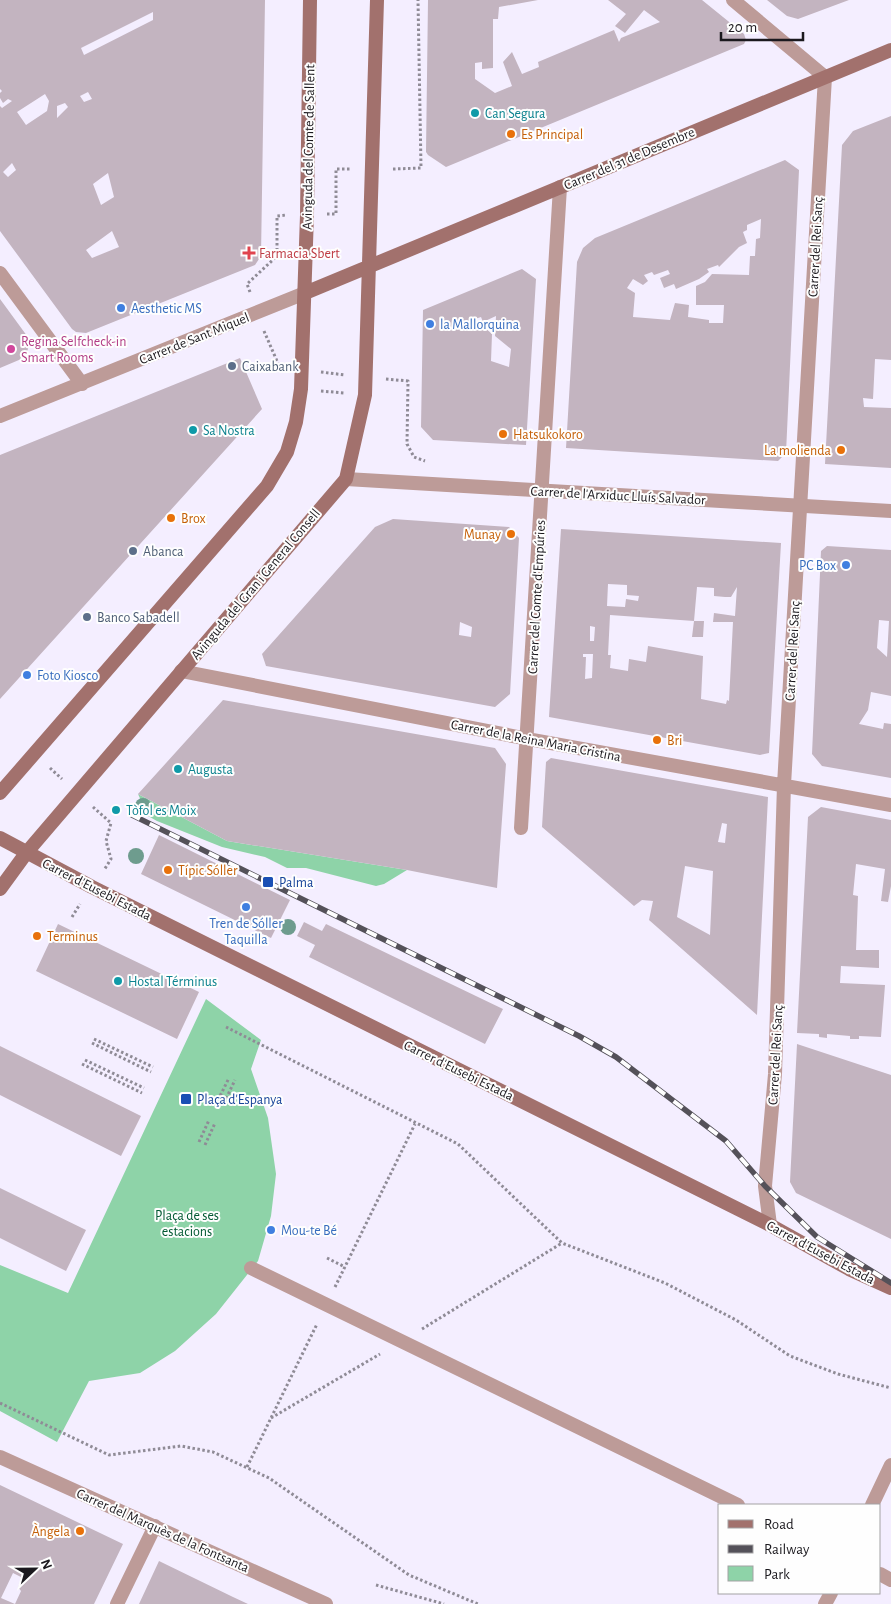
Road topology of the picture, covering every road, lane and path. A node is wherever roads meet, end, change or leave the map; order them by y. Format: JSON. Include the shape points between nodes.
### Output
{"nodes":[{"id":1,"x":310,"y":0,"type":"edge"},
{"id":2,"x":377,"y":0,"type":"edge"},
{"id":3,"x":418,"y":0,"type":"edge"},
{"id":4,"x":732,"y":0,"type":"edge"},
{"id":5,"x":891,"y":50,"type":"edge"},
{"id":6,"x":825,"y":77,"type":"junction"},
{"id":7,"x":371,"y":170,"type":"junction"},
{"id":8,"x":560,"y":187,"type":"junction"},
{"id":9,"x":307,"y":214,"type":"junction"},
{"id":10,"x":368,"y":268,"type":"junction"},
{"id":11,"x":0,"y":273,"type":"edge"},
{"id":12,"x":305,"y":293,"type":"junction"},
{"id":13,"x":257,"y":313,"type":"junction"},
{"id":14,"x":302,"y":370,"type":"junction"},
{"id":15,"x":408,"y":382,"type":"dead end"},
{"id":16,"x":82,"y":384,"type":"junction"},
{"id":17,"x":301,"y":389,"type":"junction"},
{"id":18,"x":365,"y":395,"type":"junction"},
{"id":19,"x":0,"y":416,"type":"edge"},
{"id":20,"x":346,"y":479,"type":"junction"},
{"id":21,"x":425,"y":483,"type":"junction"},
{"id":22,"x":542,"y":490,"type":"junction"},
{"id":23,"x":800,"y":506,"type":"junction"},
{"id":24,"x":891,"y":511,"type":"edge"},
{"id":25,"x":181,"y":671,"type":"junction"},
{"id":26,"x":528,"y":739,"type":"junction"},
{"id":27,"x":35,"y":754,"type":"junction"},
{"id":28,"x":784,"y":785,"type":"junction"},
{"id":29,"x":78,"y":793,"type":"junction"},
{"id":30,"x":0,"y":794,"type":"edge"},
{"id":31,"x":891,"y":805,"type":"edge"},
{"id":32,"x":521,"y":828,"type":"dead end"},
{"id":33,"x":0,"y":838,"type":"edge"},
{"id":34,"x":27,"y":852,"type":"junction"},
{"id":35,"x":92,"y":888,"type":"junction"},
{"id":36,"x":0,"y":889,"type":"edge"},
{"id":37,"x":72,"y":917,"type":"dead end"},
{"id":38,"x":226,"y":1027,"type":"dead end"},
{"id":39,"x":85,"y":1060,"type":"dead end"},
{"id":40,"x":82,"y":1064,"type":"dead end"},
{"id":41,"x":153,"y":1067,"type":"dead end"},
{"id":42,"x":151,"y":1072,"type":"dead end"},
{"id":43,"x":229,"y":1078,"type":"dead end"},
{"id":44,"x":235,"y":1080,"type":"dead end"},
{"id":45,"x":144,"y":1088,"type":"dead end"},
{"id":46,"x":142,"y":1093,"type":"dead end"},
{"id":47,"x":218,"y":1100,"type":"dead end"},
{"id":48,"x":224,"y":1103,"type":"dead end"},
{"id":49,"x":209,"y":1120,"type":"dead end"},
{"id":50,"x":216,"y":1123,"type":"dead end"},
{"id":51,"x":199,"y":1142,"type":"dead end"},
{"id":52,"x":205,"y":1145,"type":"dead end"},
{"id":53,"x":770,"y":1225,"type":"junction"},
{"id":54,"x":327,"y":1258,"type":"dead end"},
{"id":55,"x":345,"y":1267,"type":"dead end"},
{"id":56,"x":251,"y":1268,"type":"dead end"},
{"id":57,"x":891,"y":1288,"type":"edge"},
{"id":58,"x":891,"y":1388,"type":"edge"},
{"id":59,"x":0,"y":1403,"type":"edge"},
{"id":60,"x":0,"y":1457,"type":"edge"},
{"id":61,"x":891,"y":1465,"type":"edge"},
{"id":62,"x":736,"y":1504,"type":"edge"},
{"id":63,"x":872,"y":1504,"type":"edge"},
{"id":64,"x":156,"y":1526,"type":"junction"},
{"id":65,"x":376,"y":1585,"type":"dead end"},
{"id":66,"x":117,"y":1604,"type":"edge"},
{"id":67,"x":326,"y":1604,"type":"edge"},
{"id":68,"x":444,"y":1604,"type":"edge"},
{"id":69,"x":478,"y":1604,"type":"edge"}],
"edges":[{"from":1,"to":9,"type":"main road","name":"Avinguda del Comte de Sallent"},
{"from":2,"to":7,"type":"main road"},
{"from":3,"to":7,"type":"path","via":[[421,168]]},
{"from":4,"to":6,"type":"street"},
{"from":5,"to":6,"type":"main road","name":"Carrer del 31 de Desembre"},
{"from":6,"to":8,"type":"main road","name":"Carrer del 31 de Desembre"},
{"from":6,"to":23,"type":"street","name":"Carrer del Rei Sanç"},
{"from":7,"to":9,"type":"path","via":[[336,170],[336,214]]},
{"from":7,"to":10,"type":"main road"},
{"from":8,"to":10,"type":"main road","name":"Carrer del 31 de Desembre"},
{"from":8,"to":22,"type":"street","name":"Carrer del Comte d'Empúries"},
{"from":9,"to":12,"type":"main road","name":"Avinguda del Comte de Sallent"},
{"from":9,"to":13,"type":"path","via":[[278,216],[277,256],[247,284]]},
{"from":10,"to":12,"type":"main road","name":"Carrer del 31 de Desembre"},
{"from":10,"to":18,"type":"main road","name":"Avinguda del Gran i General Consell"},
{"from":11,"to":16,"type":"street"},
{"from":12,"to":13,"type":"street","name":"Carrer de Sant Miquel"},
{"from":12,"to":14,"type":"main road"},
{"from":13,"to":14,"type":"path","via":[[279,368]]},
{"from":13,"to":16,"type":"street","name":"Carrer de Sant Miquel"},
{"from":14,"to":17,"type":"main road"},
{"from":15,"to":21,"type":"path","via":[[407,444],[414,457],[428,462]]},
{"from":16,"to":19,"type":"street","name":"Carrer de Sant Miquel"},
{"from":17,"to":18,"type":"path"},
{"from":17,"to":27,"type":"main road","via":[[287,452],[267,486]]},
{"from":18,"to":20,"type":"main road","name":"Avinguda del Gran i General Consell"},
{"from":20,"to":21,"type":"street","name":"Carrer de l'Arxiduc Lluís Salvador"},
{"from":20,"to":25,"type":"main road","name":"Avinguda del Gran i General Consell"},
{"from":21,"to":22,"type":"street","name":"Carrer de l'Arxiduc Lluís Salvador"},
{"from":22,"to":23,"type":"street","name":"Carrer de l'Arxiduc Lluís Salvador"},
{"from":22,"to":26,"type":"street","name":"Carrer del Comte d'Empúries"},
{"from":23,"to":24,"type":"street","name":"Carrer de l'Arxiduc Lluís Salvador"},
{"from":23,"to":28,"type":"street","name":"Carrer del Rei Sanç"},
{"from":25,"to":26,"type":"street","name":"Carrer de la Reina Maria Cristina"},
{"from":25,"to":29,"type":"main road","name":"Avinguda del Gran i General Consell"},
{"from":26,"to":28,"type":"street","name":"Carrer de la Reina Maria Cristina"},
{"from":26,"to":32,"type":"street","name":"Carrer del Comte d'Empúries"},
{"from":27,"to":29,"type":"path"},
{"from":27,"to":30,"type":"main road"},
{"from":28,"to":31,"type":"street","name":"Carrer de la Reina Maria Cristina"},
{"from":28,"to":53,"type":"street","name":"Carrer del Rei Sanç","via":[[775,1074],[765,1186]]},
{"from":29,"to":34,"type":"main road","name":"Avinguda del Gran i General Consell"},
{"from":29,"to":35,"type":"path","via":[[111,823],[106,841],[111,859]]},
{"from":33,"to":34,"type":"main road","name":"Carrer d'Eusebi Estada"},
{"from":34,"to":35,"type":"main road","name":"Carrer d'Eusebi Estada"},
{"from":34,"to":36,"type":"main road"},
{"from":35,"to":37,"type":"path"},
{"from":35,"to":53,"type":"main road","name":"Carrer d'Eusebi Estada"},
{"from":38,"to":58,"type":"path","via":[[458,1144],[562,1243],[665,1283],[736,1320],[790,1356],[838,1374]]},
{"from":39,"to":45,"type":"path"},
{"from":40,"to":46,"type":"path"},
{"from":41,"to":42,"type":"path","via":[[93,1041]]},
{"from":43,"to":47,"type":"path"},
{"from":44,"to":48,"type":"path"},
{"from":49,"to":51,"type":"path"},
{"from":50,"to":52,"type":"path"},
{"from":53,"to":57,"type":"main road","name":"Carrer d'Eusebi Estada","via":[[848,1269]]},
{"from":54,"to":55,"type":"path"},
{"from":56,"to":62,"type":"street"},
{"from":59,"to":69,"type":"path","via":[[109,1455],[180,1446],[213,1452],[269,1478],[409,1575]]},
{"from":60,"to":64,"type":"street","name":"Carrer del Marquès de la Fontsanta"},
{"from":61,"to":63,"type":"street"},
{"from":64,"to":66,"type":"street"},
{"from":64,"to":67,"type":"street","name":"Carrer del Marquès de la Fontsanta"},
{"from":65,"to":68,"type":"path"}]}
